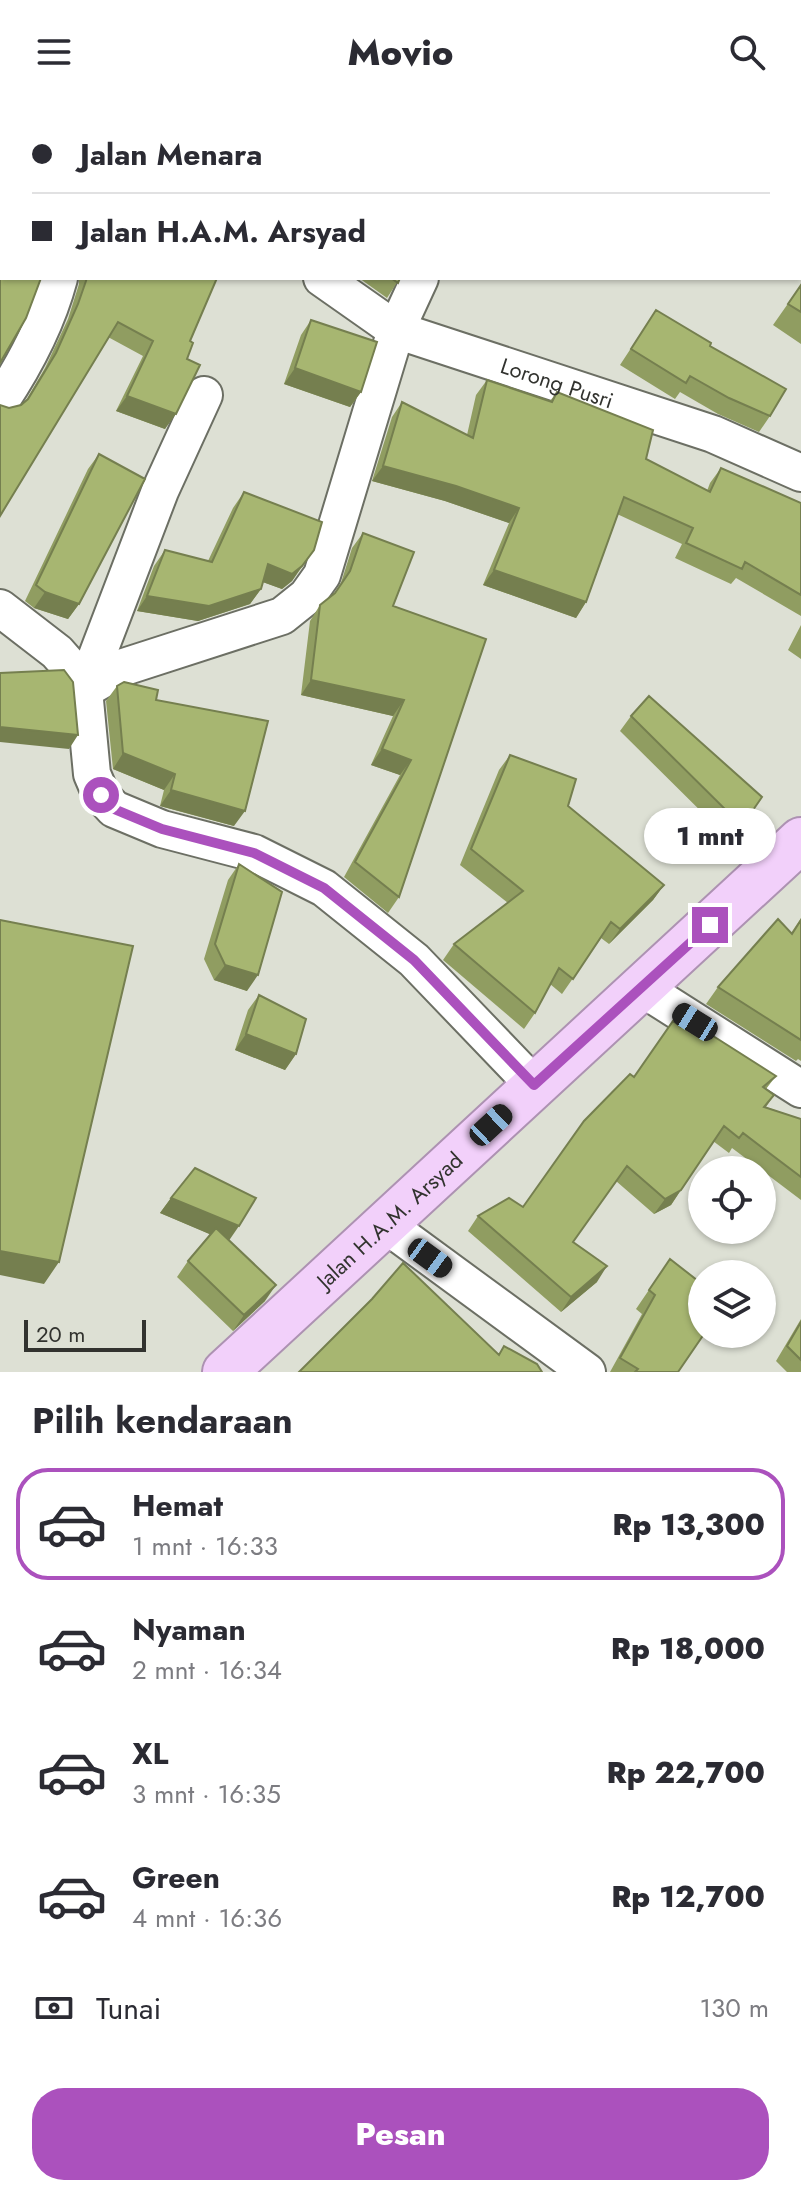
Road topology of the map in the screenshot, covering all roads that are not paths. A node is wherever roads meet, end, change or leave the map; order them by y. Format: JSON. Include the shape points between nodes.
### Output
{"nodes":[{"id":1,"x":58,"y":280,"type":"edge"},
{"id":2,"x":325,"y":280,"type":"edge"},
{"id":3,"x":419,"y":280,"type":"edge"},
{"id":4,"x":396,"y":330,"type":"junction"},
{"id":5,"x":204,"y":395,"type":"dead end"},
{"id":6,"x":0,"y":402,"type":"edge"},
{"id":7,"x":801,"y":473,"type":"edge"},
{"id":8,"x":0,"y":608,"type":"edge"},
{"id":9,"x":84,"y":690,"type":"junction"},
{"id":10,"x":801,"y":840,"type":"edge"},
{"id":11,"x":642,"y":988,"type":"junction"},
{"id":12,"x":534,"y":1085,"type":"junction"},
{"id":13,"x":801,"y":1089,"type":"edge"},
{"id":14,"x":385,"y":1224,"type":"junction"},
{"id":15,"x":225,"y":1372,"type":"edge"},
{"id":16,"x":587,"y":1372,"type":"edge"}],
"edges":[{"from":1,"to":6,"type":"street","via":[[50,312]]},
{"from":2,"to":4,"type":"street","name":"Lorong Pusri"},
{"from":3,"to":4,"type":"street"},
{"from":4,"to":7,"type":"street","name":"Lorong Pusri","via":[[713,434]]},
{"from":4,"to":9,"type":"street","via":[[322,575],[307,596],[282,616],[124,667]]},
{"from":5,"to":9,"type":"street","via":[[160,491]]},
{"from":8,"to":9,"type":"street","via":[[57,652]]},
{"from":9,"to":12,"type":"street","via":[[92,774],[114,809],[162,829],[254,853],[324,888],[414,960]]},
{"from":10,"to":11,"type":"highway","name":"Jalan H.A.M. Arsyad"},
{"from":11,"to":12,"type":"highway","name":"Jalan H.A.M. Arsyad"},
{"from":11,"to":13,"type":"street"},
{"from":12,"to":14,"type":"highway","name":"Jalan H.A.M. Arsyad"},
{"from":14,"to":15,"type":"highway","name":"Jalan H.A.M. Arsyad"},
{"from":14,"to":16,"type":"street"}]}
